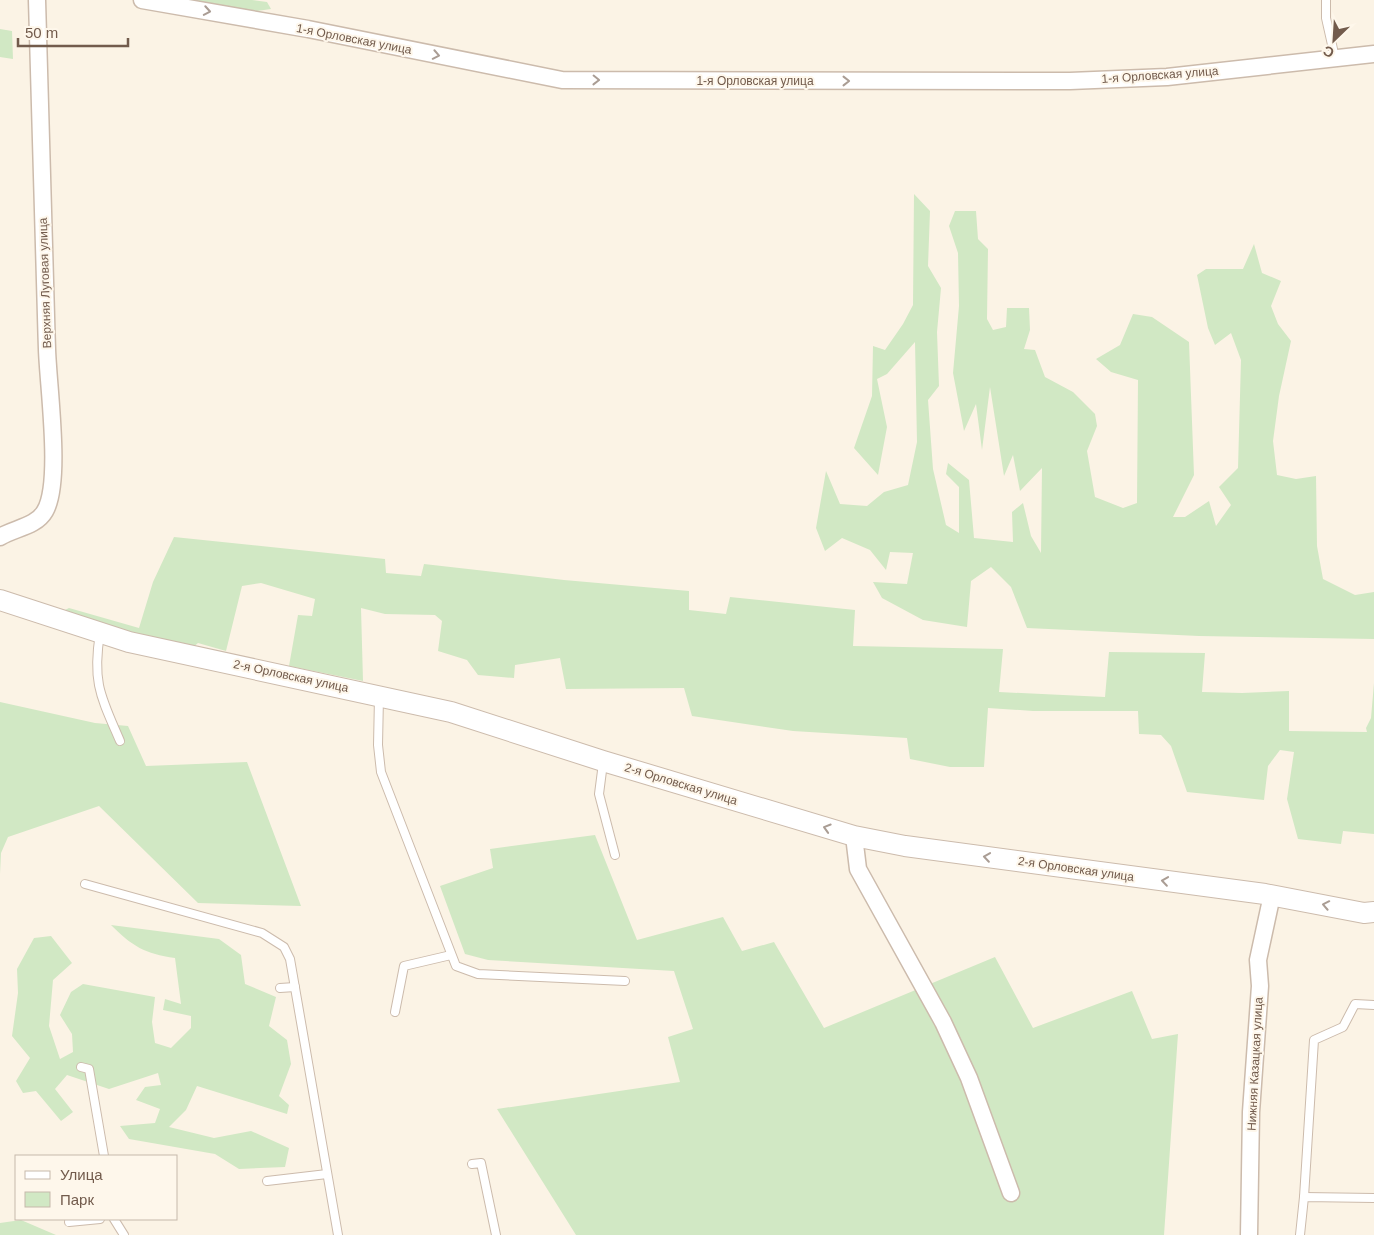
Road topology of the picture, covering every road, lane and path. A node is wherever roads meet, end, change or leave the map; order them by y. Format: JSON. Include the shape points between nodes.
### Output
{"nodes":[{"id":1,"x":37,"y":0,"type":"edge"},
{"id":2,"x":142,"y":0,"type":"edge"},
{"id":3,"x":1326,"y":0,"type":"edge"},
{"id":4,"x":1374,"y":54,"type":"edge"},
{"id":5,"x":1335,"y":58,"type":"junction"},
{"id":6,"x":0,"y":537,"type":"edge"},
{"id":7,"x":0,"y":600,"type":"edge"},
{"id":8,"x":100,"y":632,"type":"junction"},
{"id":9,"x":379,"y":695,"type":"junction"},
{"id":10,"x":120,"y":741,"type":"dead end"},
{"id":11,"x":604,"y":761,"type":"junction"},
{"id":12,"x":854,"y":836,"type":"junction"},
{"id":13,"x":615,"y":855,"type":"dead end"},
{"id":14,"x":85,"y":884,"type":"dead end"},
{"id":15,"x":1272,"y":895,"type":"junction"},
{"id":16,"x":1374,"y":912,"type":"edge"},
{"id":17,"x":452,"y":955,"type":"junction"},
{"id":18,"x":625,"y":981,"type":"dead end"},
{"id":19,"x":295,"y":987,"type":"junction"},
{"id":20,"x":280,"y":988,"type":"dead end"},
{"id":21,"x":1374,"y":1004,"type":"edge"},
{"id":22,"x":395,"y":1012,"type":"dead end"},
{"id":23,"x":81,"y":1067,"type":"dead end"},
{"id":24,"x":104,"y":1155,"type":"edge"},
{"id":25,"x":472,"y":1164,"type":"dead end"},
{"id":26,"x":327,"y":1174,"type":"junction"},
{"id":27,"x":267,"y":1181,"type":"dead end"},
{"id":28,"x":1012,"y":1193,"type":"dead end"},
{"id":29,"x":1304,"y":1197,"type":"junction"},
{"id":30,"x":1374,"y":1198,"type":"edge"},
{"id":31,"x":90,"y":1220,"type":"edge"},
{"id":32,"x":115,"y":1220,"type":"edge"},
{"id":33,"x":69,"y":1222,"type":"dead end"},
{"id":34,"x":124,"y":1235,"type":"edge"},
{"id":35,"x":338,"y":1235,"type":"edge"},
{"id":36,"x":496,"y":1235,"type":"edge"},
{"id":37,"x":1248,"y":1235,"type":"edge"},
{"id":38,"x":1300,"y":1235,"type":"edge"}],
"edges":[{"from":1,"to":6,"type":"street","name":"Верхняя Луговая улица","via":[[52,493],[45,512],[36,522],[12,529]]},
{"from":2,"to":5,"type":"street","name":"1-я Орловская улица","one_way":true,"via":[[308,29],[562,80],[1070,81],[1167,77]]},
{"from":3,"to":5,"type":"lane","via":[[1326,18]]},
{"from":4,"to":5,"type":"street","name":"1-я Орловская улица"},
{"from":7,"to":8,"type":"street","name":"2-я Орловская улица"},
{"from":8,"to":9,"type":"street","name":"2-я Орловская улица","via":[[129,642]]},
{"from":8,"to":10,"type":"lane","via":[[96,660],[99,693]]},
{"from":9,"to":11,"type":"street","name":"2-я Орловская улица","via":[[451,712]]},
{"from":9,"to":17,"type":"lane","via":[[381,772]]},
{"from":12,"to":11,"type":"street","name":"2-я Орловская улица","one_way":true},
{"from":11,"to":13,"type":"lane","via":[[599,794]]},
{"from":15,"to":12,"type":"street","name":"2-я Орловская улица","one_way":true,"via":[[905,846]]},
{"from":12,"to":28,"type":"street","via":[[858,868],[943,1022],[969,1078]]},
{"from":14,"to":19,"type":"lane","via":[[262,932],[284,947],[290,959]]},
{"from":16,"to":15,"type":"street","name":"2-я Орловская улица","one_way":true},
{"from":15,"to":37,"type":"street","name":"Нижняя Казацкая улица","via":[[1258,960],[1260,986]]},
{"from":17,"to":18,"type":"lane","via":[[456,966],[478,974]]},
{"from":17,"to":22,"type":"lane","via":[[404,966]]},
{"from":19,"to":20,"type":"lane"},
{"from":19,"to":26,"type":"lane"},
{"from":21,"to":29,"type":"lane","via":[[1355,1004],[1343,1027],[1314,1040]]},
{"from":23,"to":24,"type":"lane","via":[[89,1070]]},
{"from":25,"to":36,"type":"lane","via":[[481,1163]]},
{"from":26,"to":27,"type":"lane"},
{"from":26,"to":35,"type":"lane"},
{"from":29,"to":30,"type":"lane"},
{"from":29,"to":38,"type":"lane"},
{"from":31,"to":33,"type":"lane"},
{"from":32,"to":34,"type":"lane"}]}
